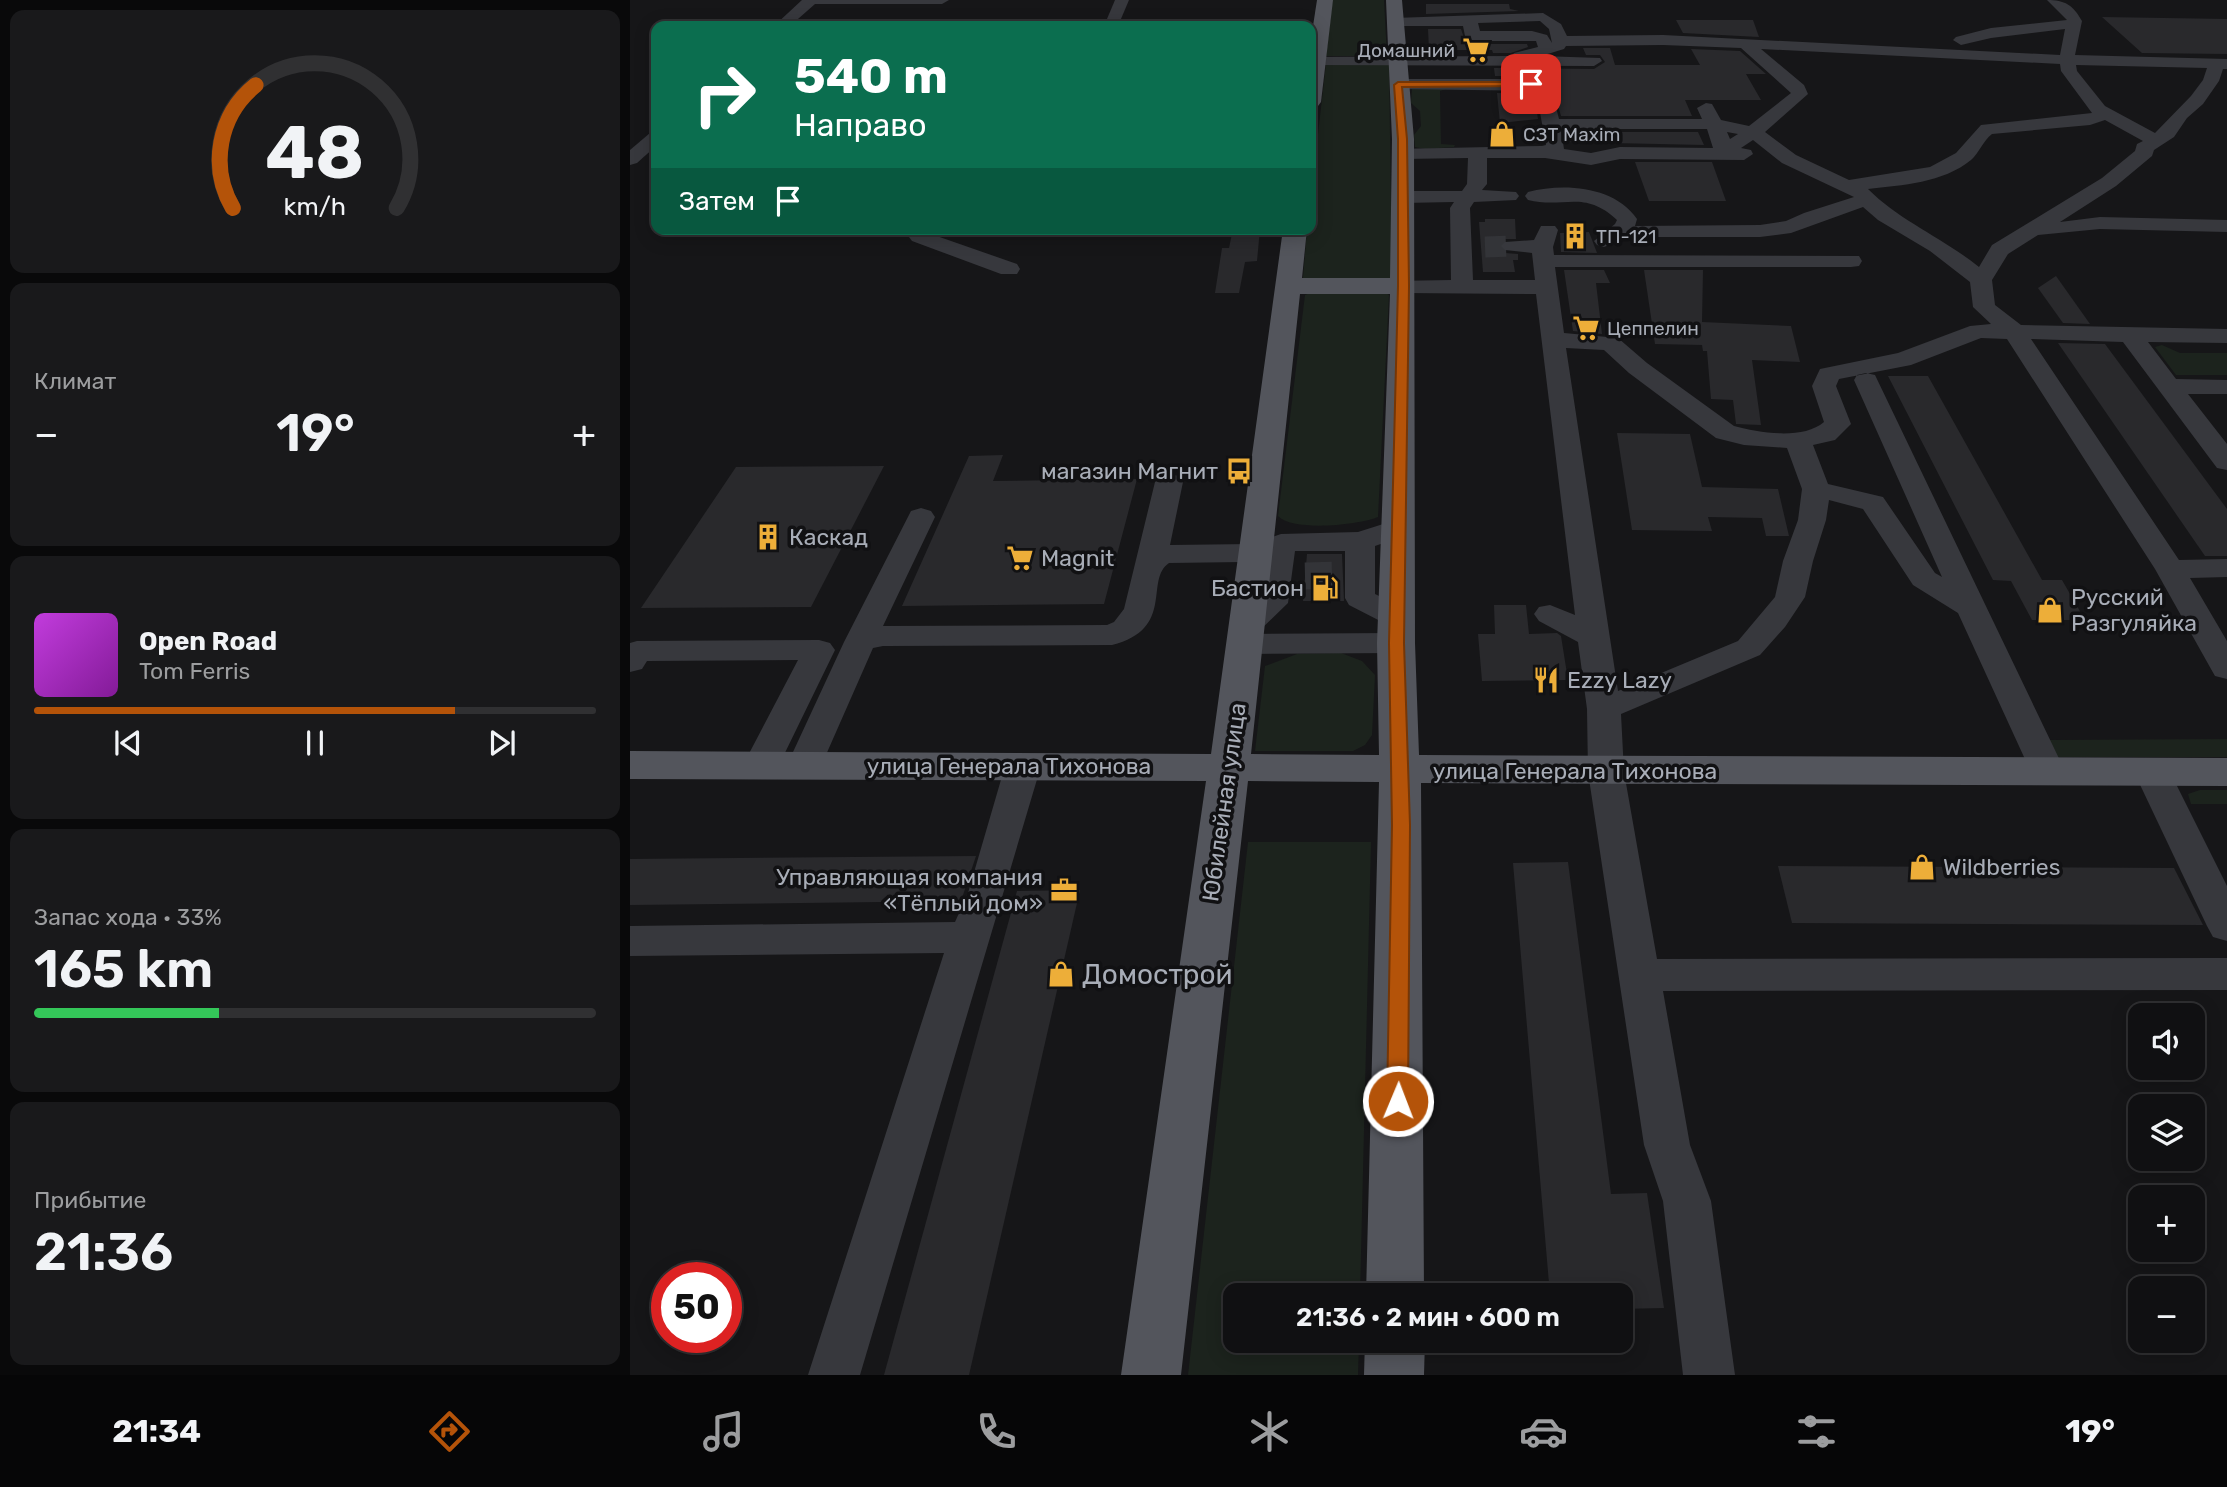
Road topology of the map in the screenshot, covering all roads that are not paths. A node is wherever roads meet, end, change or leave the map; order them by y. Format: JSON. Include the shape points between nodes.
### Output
{"nodes":[{"id":1,"x":811,"y":0,"type":"edge"},
{"id":2,"x":942,"y":0,"type":"edge"},
{"id":3,"x":1122,"y":0,"type":"edge"},
{"id":4,"x":1325,"y":0,"type":"edge"},
{"id":5,"x":1394,"y":0,"type":"edge"},
{"id":6,"x":2054,"y":0,"type":"edge"},
{"id":7,"x":787,"y":21,"type":"edge"},
{"id":8,"x":1113,"y":21,"type":"edge"},
{"id":9,"x":1470,"y":21,"type":"junction"},
{"id":10,"x":1394,"y":22,"type":"junction"},
{"id":11,"x":2074,"y":24,"type":"junction"},
{"id":12,"x":1558,"y":34,"type":"junction"},
{"id":13,"x":1547,"y":50,"type":"junction"},
{"id":14,"x":1893,"y":52,"type":"junction"},
{"id":15,"x":1743,"y":53,"type":"junction"},
{"id":16,"x":2068,"y":58,"type":"junction"},
{"id":17,"x":1316,"y":60,"type":"joint"},
{"id":18,"x":1508,"y":60,"type":"junction"},
{"id":19,"x":1616,"y":61,"type":"dead end"},
{"id":20,"x":2222,"y":64,"type":"edge"},
{"id":21,"x":1398,"y":72,"type":"junction"},
{"id":22,"x":2106,"y":114,"type":"junction"},
{"id":23,"x":1550,"y":116,"type":"junction"},
{"id":24,"x":1714,"y":124,"type":"junction"},
{"id":25,"x":1755,"y":133,"type":"junction"},
{"id":26,"x":2155,"y":140,"type":"junction"},
{"id":27,"x":651,"y":141,"type":"edge"},
{"id":28,"x":1468,"y":150,"type":"junction"},
{"id":29,"x":1545,"y":152,"type":"junction"},
{"id":30,"x":1723,"y":152,"type":"junction"},
{"id":31,"x":1403,"y":153,"type":"junction"},
{"id":32,"x":651,"y":154,"type":"edge"},
{"id":33,"x":633,"y":156,"type":"edge"},
{"id":34,"x":1789,"y":159,"type":"junction"},
{"id":35,"x":1848,"y":186,"type":"junction"},
{"id":36,"x":1470,"y":196,"type":"junction"},
{"id":37,"x":1508,"y":196,"type":"dead end"},
{"id":38,"x":1535,"y":196,"type":"dead end"},
{"id":39,"x":1402,"y":197,"type":"junction"},
{"id":40,"x":1866,"y":200,"type":"junction"},
{"id":41,"x":2227,"y":226,"type":"edge"},
{"id":42,"x":1790,"y":227,"type":"junction"},
{"id":43,"x":2031,"y":231,"type":"junction"},
{"id":44,"x":920,"y":235,"type":"edge"},
{"id":45,"x":1294,"y":235,"type":"edge"},
{"id":46,"x":1613,"y":235,"type":"junction"},
{"id":47,"x":1512,"y":246,"type":"tunnel mouth"},
{"id":48,"x":1461,"y":247,"type":"junction"},
{"id":49,"x":1485,"y":247,"type":"tunnel mouth"},
{"id":50,"x":1550,"y":257,"type":"junction"},
{"id":51,"x":1009,"y":269,"type":"dead end"},
{"id":52,"x":1981,"y":280,"type":"junction"},
{"id":53,"x":1289,"y":286,"type":"junction"},
{"id":54,"x":1403,"y":286,"type":"junction"},
{"id":55,"x":1462,"y":286,"type":"junction"},
{"id":56,"x":2014,"y":331,"type":"junction"},
{"id":57,"x":2130,"y":335,"type":"junction"},
{"id":58,"x":2227,"y":336,"type":"edge"},
{"id":59,"x":1553,"y":340,"type":"junction"},
{"id":60,"x":1866,"y":380,"type":"dead end"},
{"id":61,"x":2169,"y":386,"type":"junction"},
{"id":62,"x":2227,"y":387,"type":"edge"},
{"id":63,"x":2196,"y":421,"type":"junction"},
{"id":64,"x":2227,"y":422,"type":"edge"},
{"id":65,"x":1798,"y":441,"type":"junction"},
{"id":66,"x":2227,"y":462,"type":"edge"},
{"id":67,"x":1169,"y":482,"type":"dead end"},
{"id":68,"x":1816,"y":489,"type":"junction"},
{"id":69,"x":921,"y":517,"type":"dead end"},
{"id":70,"x":1399,"y":528,"type":"junction"},
{"id":71,"x":1360,"y":541,"type":"junction"},
{"id":72,"x":1151,"y":562,"type":"junction"},
{"id":73,"x":1279,"y":562,"type":"junction"},
{"id":74,"x":2227,"y":568,"type":"edge"},
{"id":75,"x":2176,"y":580,"type":"junction"},
{"id":76,"x":2227,"y":591,"type":"edge"},
{"id":77,"x":1972,"y":608,"type":"junction"},
{"id":78,"x":1550,"y":614,"type":"dead end"},
{"id":79,"x":1397,"y":630,"type":"junction"},
{"id":80,"x":1245,"y":635,"type":"junction"},
{"id":81,"x":1594,"y":638,"type":"junction"},
{"id":82,"x":860,"y":642,"type":"junction"},
{"id":83,"x":630,"y":662,"type":"edge"},
{"id":84,"x":2227,"y":669,"type":"edge"},
{"id":85,"x":1604,"y":709,"type":"junction"},
{"id":86,"x":630,"y":765,"type":"edge"},
{"id":87,"x":761,"y":765,"type":"junction"},
{"id":88,"x":804,"y":765,"type":"junction"},
{"id":89,"x":1023,"y":766,"type":"junction"},
{"id":90,"x":1227,"y":768,"type":"junction"},
{"id":91,"x":1399,"y":770,"type":"junction"},
{"id":92,"x":1606,"y":772,"type":"junction"},
{"id":93,"x":2152,"y":772,"type":"junction"},
{"id":94,"x":2227,"y":772,"type":"edge"},
{"id":95,"x":2048,"y":773,"type":"junction"},
{"id":96,"x":979,"y":910,"type":"junction"},
{"id":97,"x":2227,"y":926,"type":"edge"},
{"id":98,"x":630,"y":941,"type":"edge"},
{"id":99,"x":2227,"y":974,"type":"edge"},
{"id":100,"x":1639,"y":975,"type":"junction"},
{"id":101,"x":1395,"y":1283,"type":"edge"},
{"id":102,"x":1395,"y":1353,"type":"edge"},
{"id":103,"x":834,"y":1375,"type":"edge"},
{"id":104,"x":1151,"y":1375,"type":"edge"},
{"id":105,"x":1394,"y":1375,"type":"edge"},
{"id":106,"x":1709,"y":1375,"type":"edge"}],
"edges":[{"from":1,"to":2,"type":"street"},
{"from":1,"to":7,"type":"street"},
{"from":3,"to":8,"type":"street"},
{"from":4,"to":17,"type":"main road"},
{"from":5,"to":10,"type":"main road"},
{"from":6,"to":11,"type":"street","via":[[2074,16]]},
{"from":9,"to":10,"type":"street"},
{"from":9,"to":12,"type":"street","via":[[1543,17]]},
{"from":9,"to":13,"type":"street","via":[[1474,36],[1532,36],[1542,38]]},
{"from":10,"to":21,"type":"main road"},
{"from":11,"to":14,"type":"street","via":[[1991,33]]},
{"from":11,"to":16,"type":"street"},
{"from":12,"to":13,"type":"street","via":[[1558,46]]},
{"from":12,"to":15,"type":"street"},
{"from":13,"to":18,"type":"street"},
{"from":14,"to":15,"type":"street"},
{"from":14,"to":16,"type":"street"},
{"from":15,"to":25,"type":"street","via":[[1768,61],[1800,94]]},
{"from":16,"to":20,"type":"street"},
{"from":16,"to":22,"type":"street","via":[[2069,71]]},
{"from":17,"to":21,"type":"street"},
{"from":18,"to":19,"type":"street"},
{"from":18,"to":21,"type":"street"},
{"from":20,"to":26,"type":"street","via":[[2197,100]]},
{"from":21,"to":23,"type":"street","via":[[1459,87],[1531,84],[1544,88]]},
{"from":21,"to":31,"type":"main road"},
{"from":22,"to":26,"type":"street"},
{"from":22,"to":35,"type":"street","via":[[2090,120],[1987,129],[1961,159],[1934,172]]},
{"from":23,"to":24,"type":"street"},
{"from":23,"to":29,"type":"street","via":[[1556,147]]},
{"from":24,"to":25,"type":"street"},
{"from":24,"to":30,"type":"street"},
{"from":25,"to":30,"type":"street"},
{"from":25,"to":34,"type":"street"},
{"from":26,"to":43,"type":"street","via":[[2109,182]]},
{"from":27,"to":33,"type":"street"},
{"from":28,"to":29,"type":"street"},
{"from":28,"to":31,"type":"street"},
{"from":28,"to":36,"type":"street","via":[[1477,184]]},
{"from":29,"to":30,"type":"street","via":[[1591,159],[1620,153]]},
{"from":30,"to":34,"type":"street"},
{"from":31,"to":39,"type":"main road"},
{"from":32,"to":33,"type":"street"},
{"from":34,"to":35,"type":"street"},
{"from":35,"to":40,"type":"street"},
{"from":36,"to":37,"type":"street"},
{"from":36,"to":39,"type":"street"},
{"from":36,"to":48,"type":"street","via":[[1460,208]]},
{"from":38,"to":46,"type":"street","via":[[1598,196],[1627,219],[1625,227]]},
{"from":39,"to":54,"type":"main road"},
{"from":40,"to":42,"type":"street"},
{"from":40,"to":52,"type":"street"},
{"from":41,"to":43,"type":"street","via":[[2100,223]]},
{"from":42,"to":46,"type":"street"},
{"from":42,"to":50,"type":"street","via":[[1851,261]]},
{"from":43,"to":52,"type":"street","via":[[2000,250]]},
{"from":44,"to":51,"type":"street"},
{"from":45,"to":53,"type":"main road","name":"Юбилейная улица"},
{"from":46,"to":50,"type":"street"},
{"from":47,"to":50,"type":"street"},
{"from":48,"to":49,"type":"street"},
{"from":48,"to":55,"type":"street"},
{"from":50,"to":55,"type":"street"},
{"from":50,"to":59,"type":"street"},
{"from":52,"to":56,"type":"street","via":[[1984,307]]},
{"from":53,"to":54,"type":"main road"},
{"from":53,"to":73,"type":"main road","name":"Юбилейная улица"},
{"from":54,"to":55,"type":"street"},
{"from":54,"to":70,"type":"main road"},
{"from":56,"to":57,"type":"street"},
{"from":56,"to":65,"type":"street","via":[[1978,331],[1902,360],[1829,374],[1824,386],[1838,425],[1826,434]]},
{"from":56,"to":75,"type":"street"},
{"from":57,"to":58,"type":"street"},
{"from":57,"to":61,"type":"street"},
{"from":59,"to":65,"type":"street","via":[[1610,343],[1725,432],[1744,438]]},
{"from":59,"to":81,"type":"street"},
{"from":60,"to":77,"type":"street"},
{"from":61,"to":62,"type":"street"},
{"from":61,"to":63,"type":"street"},
{"from":63,"to":64,"type":"street"},
{"from":63,"to":66,"type":"street"},
{"from":65,"to":68,"type":"street"},
{"from":67,"to":72,"type":"street"},
{"from":68,"to":77,"type":"street","via":[[1872,503],[1924,579]]},
{"from":68,"to":85,"type":"street","via":[[1790,597],[1749,648]]},
{"from":69,"to":82,"type":"street"},
{"from":70,"to":71,"type":"street"},
{"from":70,"to":79,"type":"main road"},
{"from":71,"to":73,"type":"street"},
{"from":71,"to":79,"type":"street","via":[[1353,575],[1360,598]]},
{"from":72,"to":73,"type":"street","via":[[1172,554]]},
{"from":72,"to":82,"type":"street","via":[[1135,619],[1124,632],[882,636]]},
{"from":73,"to":80,"type":"main road","name":"Юбилейная улица"},
{"from":74,"to":75,"type":"street"},
{"from":75,"to":76,"type":"street"},
{"from":75,"to":84,"type":"street"},
{"from":77,"to":95,"type":"street"},
{"from":78,"to":81,"type":"street"},
{"from":79,"to":80,"type":"street"},
{"from":79,"to":91,"type":"main road"},
{"from":80,"to":90,"type":"main road","name":"Юбилейная улица"},
{"from":81,"to":85,"type":"street"},
{"from":82,"to":88,"type":"street"},
{"from":83,"to":87,"type":"street","via":[[637,652],[819,650]]},
{"from":85,"to":92,"type":"street"},
{"from":86,"to":87,"type":"main road","name":"улица Генерала Тихонова"},
{"from":87,"to":88,"type":"main road","name":"улица Генерала Тихонова"},
{"from":88,"to":89,"type":"main road","name":"улица Генерала Тихонова"},
{"from":89,"to":90,"type":"main road","name":"улица Генерала Тихонова"},
{"from":89,"to":96,"type":"street"},
{"from":90,"to":91,"type":"main road","name":"улица Генерала Тихонова"},
{"from":90,"to":104,"type":"main road","name":"Юбилейная улица"},
{"from":91,"to":92,"type":"main road","name":"улица Генерала Тихонова"},
{"from":91,"to":101,"type":"main road"},
{"from":92,"to":95,"type":"main road","name":"улица Генерала Тихонова"},
{"from":92,"to":100,"type":"street"},
{"from":93,"to":94,"type":"main road","name":"улица Генерала Тихонова"},
{"from":93,"to":95,"type":"main road","name":"улица Генерала Тихонова"},
{"from":93,"to":97,"type":"street"},
{"from":96,"to":98,"type":"street"},
{"from":96,"to":103,"type":"street"},
{"from":99,"to":100,"type":"street"},
{"from":100,"to":106,"type":"street","via":[[1667,1145],[1687,1201]]},
{"from":102,"to":105,"type":"main road"}]}
